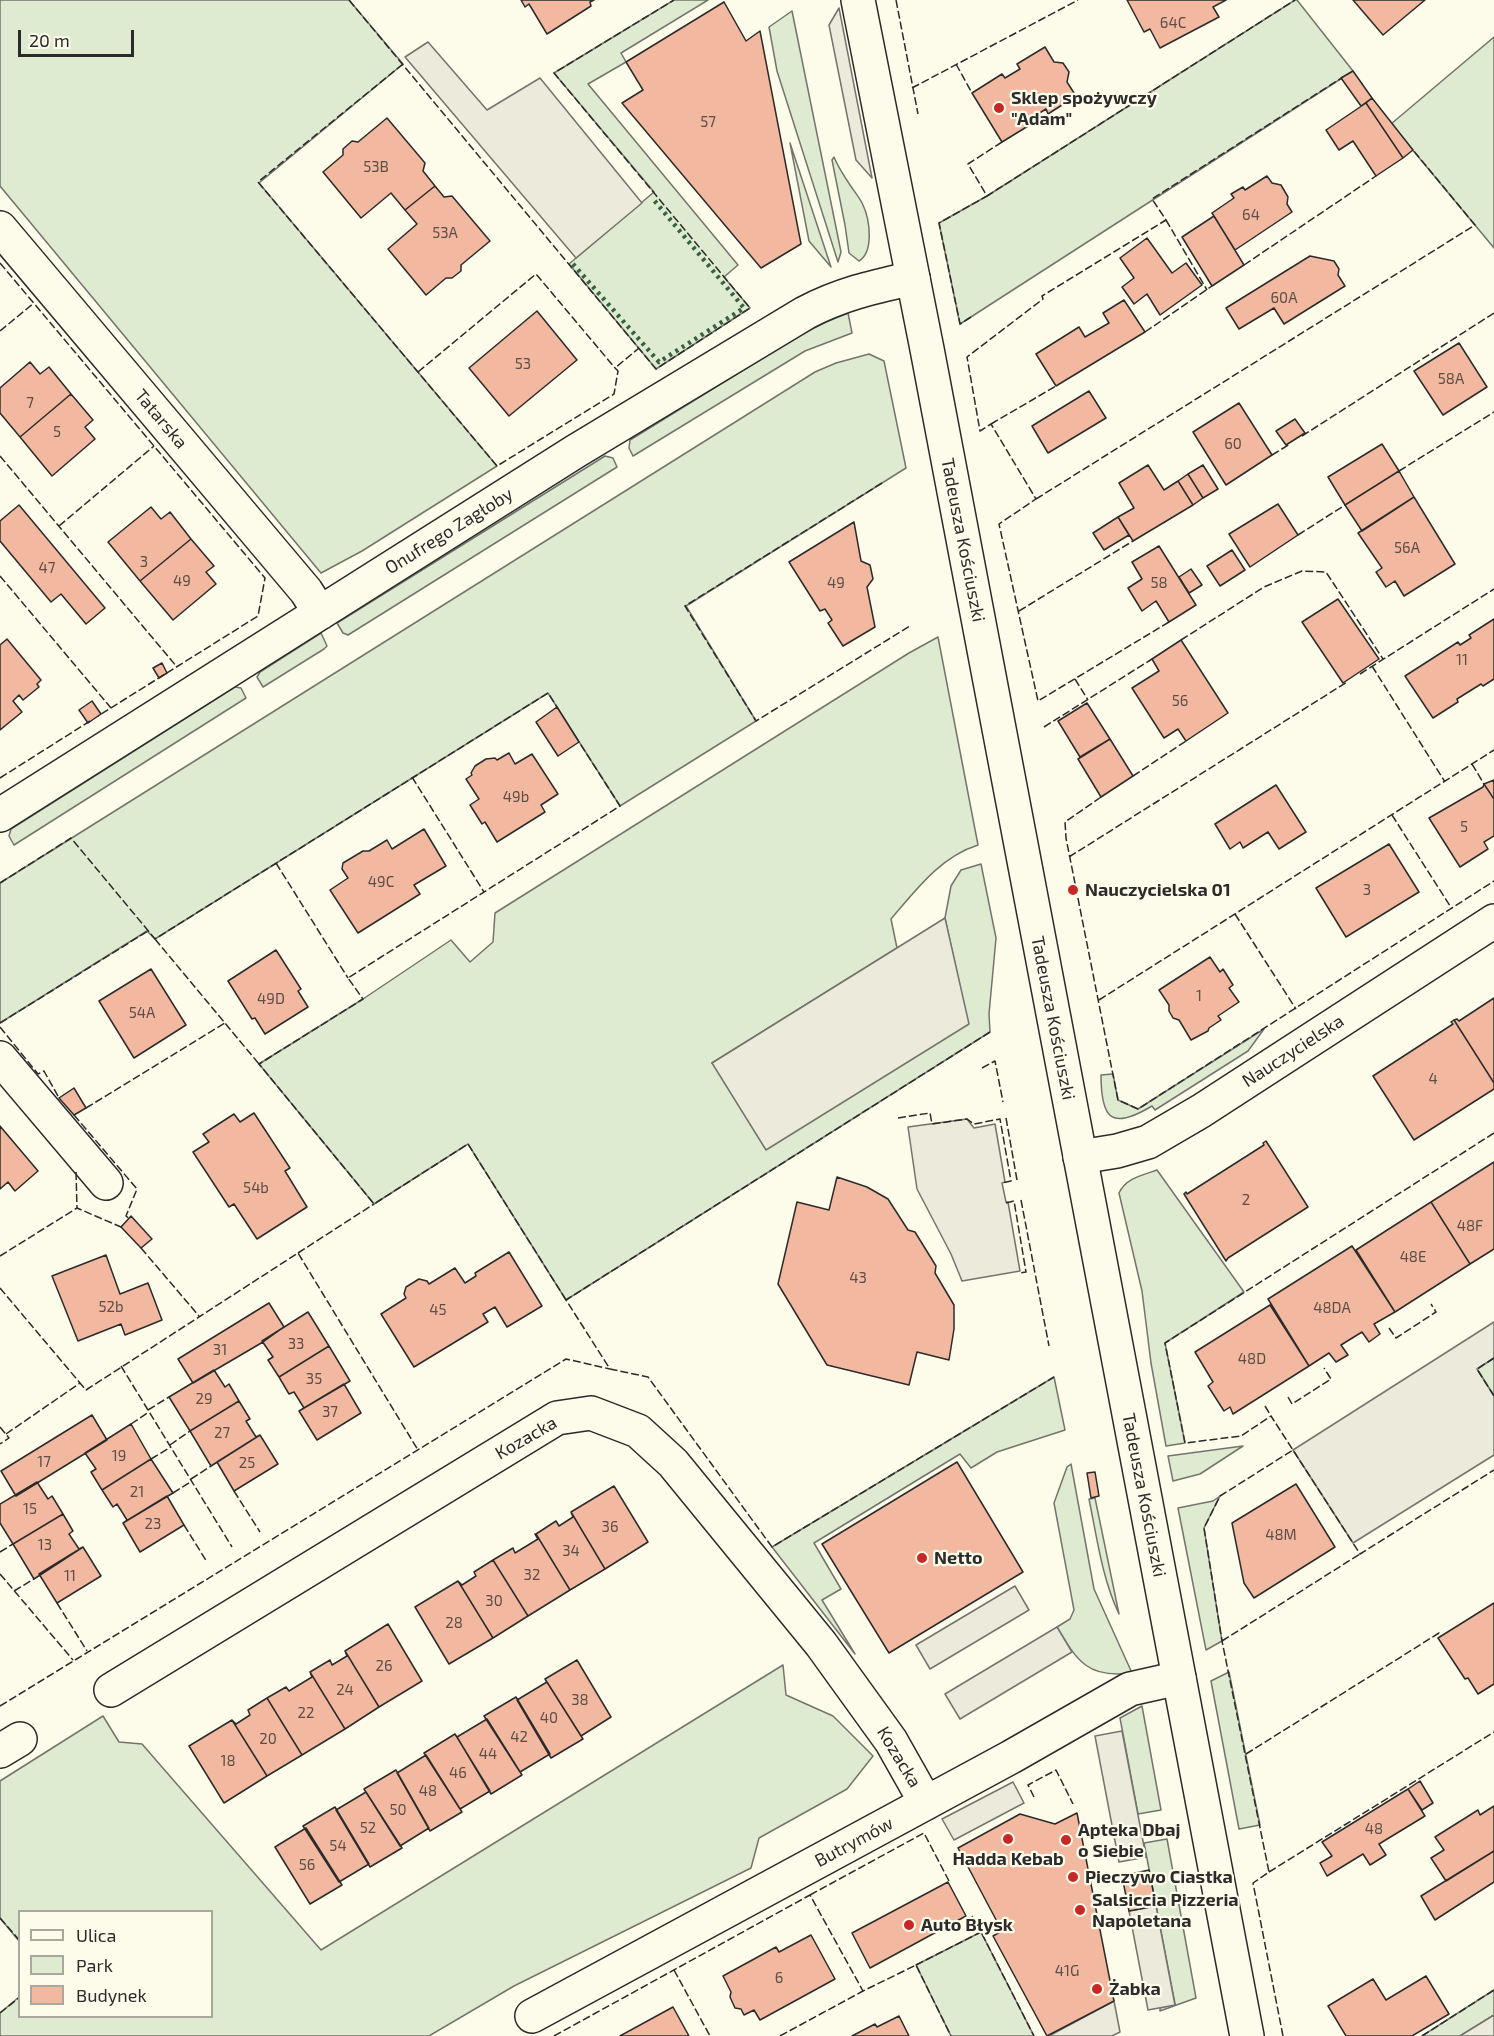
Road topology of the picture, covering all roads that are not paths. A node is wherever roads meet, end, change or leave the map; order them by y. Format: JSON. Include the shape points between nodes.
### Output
{"nodes":[{"id":1,"x":858,"y":0,"type":"edge"},
{"id":2,"x":0,"y":228,"type":"edge"},
{"id":3,"x":913,"y":278,"type":"junction"},
{"id":4,"x":320,"y":613,"type":"junction"},
{"id":5,"x":0,"y":814,"type":"edge"},
{"id":6,"x":1494,"y":921,"type":"edge"},
{"id":7,"x":0,"y":1058,"type":"edge"},
{"id":8,"x":1080,"y":1157,"type":"junction"},
{"id":9,"x":106,"y":1183,"type":"dead end"},
{"id":10,"x":1179,"y":1678,"type":"junction"},
{"id":11,"x":111,"y":1690,"type":"dead end"},
{"id":12,"x":926,"y":1803,"type":"junction"},
{"id":13,"x":532,"y":2016,"type":"dead end"},
{"id":14,"x":1247,"y":2036,"type":"edge"}],
"edges":[{"from":1,"to":3,"type":"street","name":"Tadeusza Kościuszki"},
{"from":2,"to":4,"type":"street","name":"Tatarska","via":[[306,591]]},
{"from":3,"to":4,"type":"street","name":"Onufrego Zagłoby","via":[[855,291],[805,313],[576,451]]},
{"from":3,"to":8,"type":"street","name":"Tadeusza Kościuszki"},
{"from":4,"to":5,"type":"street","name":"Onufrego Zagłoby"},
{"from":6,"to":8,"type":"street","name":"Nauczycielska","via":[[1156,1138],[1136,1147]]},
{"from":7,"to":9,"type":"street"},
{"from":8,"to":10,"type":"street","name":"Tadeusza Kościuszki"},
{"from":10,"to":12,"type":"street","name":"Butrymów","via":[[1130,1689]]},
{"from":10,"to":14,"type":"street","name":"Tadeusza Kościuszki"},
{"from":11,"to":12,"type":"street","name":"Kozacka","via":[[557,1418],[591,1413],[638,1431],[673,1463],[821,1644],[891,1741]]},
{"from":12,"to":13,"type":"street","name":"Butrymów"}]}
